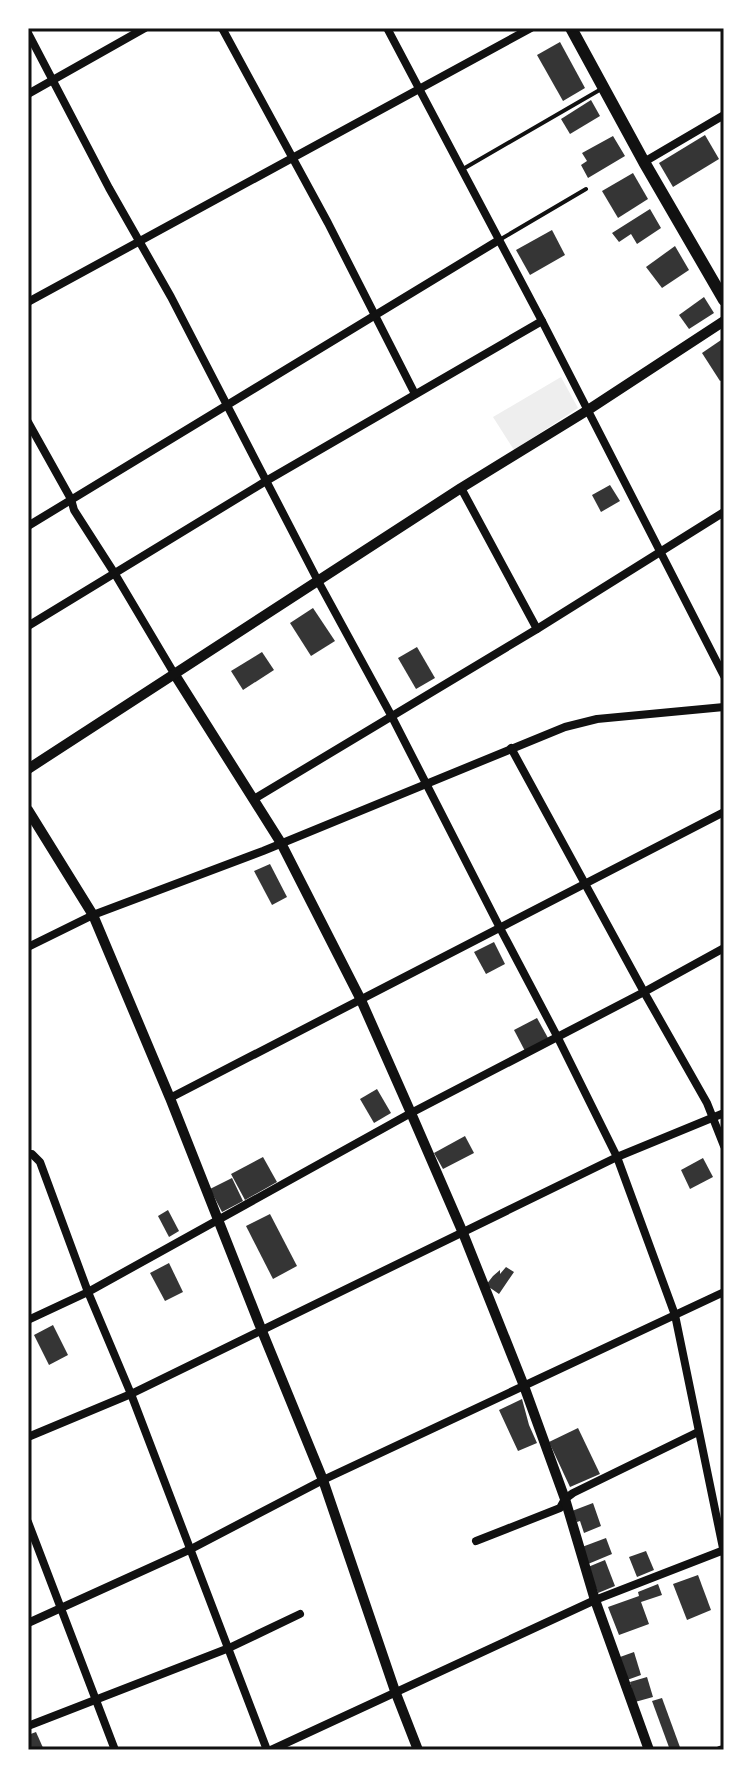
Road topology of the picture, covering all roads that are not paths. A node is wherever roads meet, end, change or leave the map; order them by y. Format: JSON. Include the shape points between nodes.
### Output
{"nodes":[{"id":1,"x":145,"y":28,"type":"edge"},
{"id":2,"x":222,"y":28,"type":"edge"},
{"id":3,"x":387,"y":28,"type":"edge"},
{"id":4,"x":531,"y":28,"type":"edge"},
{"id":5,"x":571,"y":28,"type":"edge"},
{"id":6,"x":28,"y":33,"type":"edge"},
{"id":7,"x":52,"y":79,"type":"junction"},
{"id":8,"x":603,"y":88,"type":"junction"},
{"id":9,"x":420,"y":89,"type":"junction"},
{"id":10,"x":28,"y":94,"type":"edge"},
{"id":11,"x":724,"y":115,"type":"edge"},
{"id":12,"x":293,"y":158,"type":"junction"},
{"id":13,"x":644,"y":162,"type":"junction"},
{"id":14,"x":463,"y":169,"type":"junction"},
{"id":15,"x":586,"y":189,"type":"dead end"},
{"id":16,"x":499,"y":240,"type":"junction"},
{"id":17,"x":140,"y":241,"type":"junction"},
{"id":18,"x":724,"y":300,"type":"edge"},
{"id":19,"x":28,"y":302,"type":"edge"},
{"id":20,"x":374,"y":316,"type":"junction"},
{"id":21,"x":542,"y":321,"type":"junction"},
{"id":22,"x":724,"y":321,"type":"edge"},
{"id":23,"x":415,"y":394,"type":"junction"},
{"id":24,"x":227,"y":405,"type":"junction"},
{"id":25,"x":588,"y":410,"type":"junction"},
{"id":26,"x":28,"y":422,"type":"edge"},
{"id":27,"x":266,"y":481,"type":"junction"},
{"id":28,"x":461,"y":488,"type":"junction"},
{"id":29,"x":71,"y":499,"type":"junction"},
{"id":30,"x":724,"y":512,"type":"edge"},
{"id":31,"x":28,"y":526,"type":"edge"},
{"id":32,"x":660,"y":552,"type":"junction"},
{"id":33,"x":115,"y":574,"type":"junction"},
{"id":34,"x":318,"y":581,"type":"junction"},
{"id":35,"x":28,"y":626,"type":"edge"},
{"id":36,"x":537,"y":629,"type":"junction"},
{"id":37,"x":175,"y":675,"type":"junction"},
{"id":38,"x":724,"y":676,"type":"edge"},
{"id":39,"x":724,"y":707,"type":"edge"},
{"id":40,"x":391,"y":715,"type":"junction"},
{"id":41,"x":511,"y":748,"type":"junction"},
{"id":42,"x":28,"y":769,"type":"edge"},
{"id":43,"x":426,"y":783,"type":"junction"},
{"id":44,"x":254,"y":799,"type":"junction"},
{"id":45,"x":28,"y":810,"type":"edge"},
{"id":46,"x":724,"y":812,"type":"edge"},
{"id":47,"x":281,"y":843,"type":"junction"},
{"id":48,"x":585,"y":884,"type":"junction"},
{"id":49,"x":93,"y":915,"type":"junction"},
{"id":50,"x":500,"y":928,"type":"junction"},
{"id":51,"x":28,"y":947,"type":"edge"},
{"id":52,"x":724,"y":948,"type":"edge"},
{"id":53,"x":644,"y":992,"type":"junction"},
{"id":54,"x":361,"y":1000,"type":"junction"},
{"id":55,"x":558,"y":1038,"type":"junction"},
{"id":56,"x":170,"y":1098,"type":"junction"},
{"id":57,"x":411,"y":1113,"type":"junction"},
{"id":58,"x":724,"y":1113,"type":"edge"},
{"id":59,"x":714,"y":1118,"type":"junction"},
{"id":60,"x":724,"y":1146,"type":"edge"},
{"id":61,"x":30,"y":1154,"type":"edge"},
{"id":62,"x":617,"y":1157,"type":"junction"},
{"id":63,"x":219,"y":1218,"type":"junction"},
{"id":64,"x":463,"y":1233,"type":"junction"},
{"id":65,"x":88,"y":1292,"type":"junction"},
{"id":66,"x":724,"y":1292,"type":"edge"},
{"id":67,"x":675,"y":1315,"type":"junction"},
{"id":68,"x":28,"y":1320,"type":"edge"},
{"id":69,"x":262,"y":1331,"type":"junction"},
{"id":70,"x":524,"y":1386,"type":"junction"},
{"id":71,"x":131,"y":1394,"type":"junction"},
{"id":72,"x":698,"y":1432,"type":"junction"},
{"id":73,"x":28,"y":1437,"type":"edge"},
{"id":74,"x":323,"y":1480,"type":"junction"},
{"id":75,"x":565,"y":1499,"type":"junction"},
{"id":76,"x":28,"y":1522,"type":"edge"},
{"id":77,"x":476,"y":1541,"type":"dead end"},
{"id":78,"x":191,"y":1549,"type":"junction"},
{"id":79,"x":724,"y":1551,"type":"edge"},
{"id":80,"x":595,"y":1600,"type":"junction"},
{"id":81,"x":61,"y":1608,"type":"junction"},
{"id":82,"x":300,"y":1614,"type":"dead end"},
{"id":83,"x":28,"y":1623,"type":"edge"},
{"id":84,"x":229,"y":1648,"type":"junction"},
{"id":85,"x":395,"y":1691,"type":"junction"},
{"id":86,"x":95,"y":1699,"type":"junction"},
{"id":87,"x":28,"y":1726,"type":"edge"},
{"id":88,"x":115,"y":1750,"type":"edge"},
{"id":89,"x":269,"y":1750,"type":"edge"},
{"id":90,"x":418,"y":1750,"type":"edge"},
{"id":91,"x":649,"y":1750,"type":"edge"}],
"edges":[{"from":1,"to":7,"type":"street"},
{"from":2,"to":12,"type":"street"},
{"from":3,"to":9,"type":"street"},
{"from":4,"to":9,"type":"street"},
{"from":5,"to":8,"type":"main road"},
{"from":6,"to":7,"type":"street"},
{"from":7,"to":10,"type":"street"},
{"from":7,"to":17,"type":"street"},
{"from":8,"to":13,"type":"main road"},
{"from":8,"to":14,"type":"lane"},
{"from":9,"to":12,"type":"street"},
{"from":9,"to":14,"type":"street"},
{"from":11,"to":13,"type":"street"},
{"from":12,"to":17,"type":"street"},
{"from":12,"to":20,"type":"street"},
{"from":13,"to":18,"type":"main road"},
{"from":14,"to":16,"type":"street"},
{"from":15,"to":16,"type":"lane"},
{"from":16,"to":20,"type":"street"},
{"from":16,"to":21,"type":"street"},
{"from":17,"to":19,"type":"street"},
{"from":17,"to":24,"type":"street"},
{"from":20,"to":23,"type":"street"},
{"from":20,"to":24,"type":"street"},
{"from":21,"to":23,"type":"street"},
{"from":21,"to":25,"type":"street"},
{"from":22,"to":25,"type":"street"},
{"from":23,"to":27,"type":"street"},
{"from":24,"to":27,"type":"street"},
{"from":24,"to":29,"type":"street"},
{"from":25,"to":28,"type":"street"},
{"from":25,"to":32,"type":"street"},
{"from":26,"to":29,"type":"street"},
{"from":27,"to":33,"type":"street"},
{"from":27,"to":34,"type":"street"},
{"from":28,"to":34,"type":"street"},
{"from":28,"to":36,"type":"street"},
{"from":29,"to":31,"type":"street"},
{"from":29,"to":33,"type":"street"},
{"from":30,"to":32,"type":"street"},
{"from":32,"to":36,"type":"street"},
{"from":32,"to":38,"type":"street"},
{"from":33,"to":35,"type":"street"},
{"from":33,"to":37,"type":"street"},
{"from":34,"to":37,"type":"street"},
{"from":34,"to":40,"type":"street"},
{"from":36,"to":40,"type":"street"},
{"from":37,"to":42,"type":"street"},
{"from":37,"to":44,"type":"street"},
{"from":39,"to":41,"type":"street","via":[[597,719]]},
{"from":40,"to":43,"type":"street"},
{"from":40,"to":44,"type":"street"},
{"from":41,"to":43,"type":"street"},
{"from":41,"to":48,"type":"street"},
{"from":43,"to":47,"type":"street"},
{"from":43,"to":50,"type":"street"},
{"from":44,"to":47,"type":"street"},
{"from":45,"to":49,"type":"street"},
{"from":46,"to":48,"type":"street"},
{"from":47,"to":49,"type":"street"},
{"from":47,"to":54,"type":"street"},
{"from":48,"to":50,"type":"street"},
{"from":48,"to":53,"type":"street"},
{"from":49,"to":51,"type":"street"},
{"from":49,"to":56,"type":"street"},
{"from":50,"to":54,"type":"street"},
{"from":50,"to":55,"type":"street"},
{"from":52,"to":53,"type":"street"},
{"from":53,"to":55,"type":"street"},
{"from":53,"to":59,"type":"street"},
{"from":54,"to":56,"type":"street"},
{"from":54,"to":57,"type":"street"},
{"from":55,"to":57,"type":"street"},
{"from":55,"to":62,"type":"street"},
{"from":56,"to":63,"type":"street"},
{"from":57,"to":63,"type":"street"},
{"from":57,"to":64,"type":"street"},
{"from":58,"to":59,"type":"street"},
{"from":59,"to":60,"type":"street"},
{"from":59,"to":62,"type":"street"},
{"from":61,"to":65,"type":"street","via":[[40,1162]]},
{"from":62,"to":64,"type":"street"},
{"from":62,"to":67,"type":"street"},
{"from":63,"to":65,"type":"street"},
{"from":63,"to":69,"type":"street"},
{"from":64,"to":69,"type":"street"},
{"from":64,"to":70,"type":"street"},
{"from":65,"to":68,"type":"street"},
{"from":65,"to":71,"type":"street"},
{"from":66,"to":67,"type":"street"},
{"from":67,"to":70,"type":"street"},
{"from":67,"to":72,"type":"street"},
{"from":69,"to":71,"type":"street"},
{"from":69,"to":74,"type":"street"},
{"from":70,"to":74,"type":"street"},
{"from":70,"to":75,"type":"street"},
{"from":71,"to":73,"type":"street"},
{"from":71,"to":78,"type":"street"},
{"from":72,"to":75,"type":"street"},
{"from":72,"to":79,"type":"street"},
{"from":74,"to":78,"type":"street"},
{"from":74,"to":85,"type":"street"},
{"from":75,"to":77,"type":"street","via":[[560,1508]]},
{"from":75,"to":80,"type":"street"},
{"from":76,"to":81,"type":"street"},
{"from":78,"to":81,"type":"street"},
{"from":78,"to":84,"type":"street"},
{"from":79,"to":80,"type":"street"},
{"from":80,"to":85,"type":"street"},
{"from":80,"to":91,"type":"street"},
{"from":81,"to":83,"type":"street"},
{"from":81,"to":86,"type":"street"},
{"from":82,"to":84,"type":"street"},
{"from":84,"to":86,"type":"street"},
{"from":84,"to":89,"type":"street"},
{"from":85,"to":89,"type":"street"},
{"from":85,"to":90,"type":"street"},
{"from":86,"to":87,"type":"street"},
{"from":86,"to":88,"type":"street"}]}
